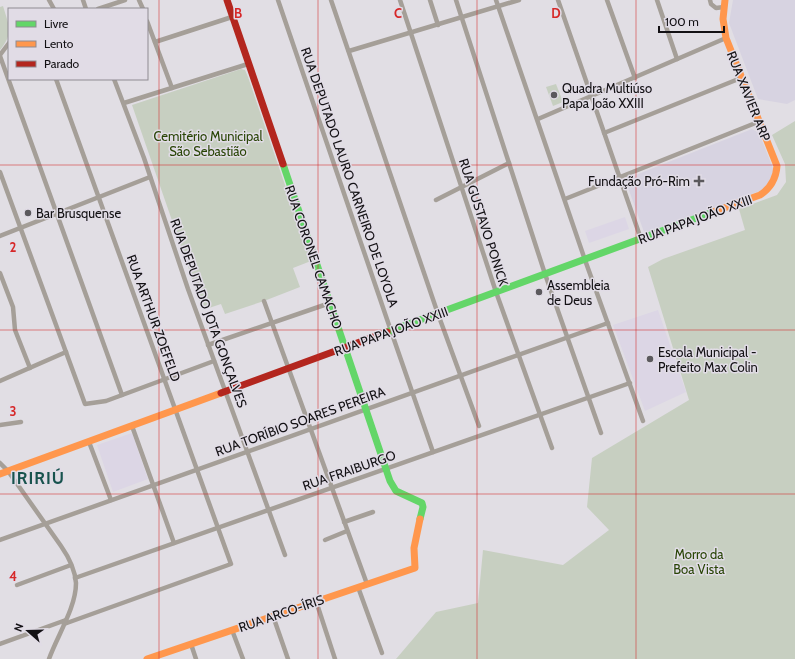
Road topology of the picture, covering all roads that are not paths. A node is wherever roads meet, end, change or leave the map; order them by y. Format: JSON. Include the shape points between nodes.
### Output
{"nodes":[{"id":1,"x":125,"y":0,"type":"edge"},
{"id":2,"x":227,"y":0,"type":"edge"},
{"id":3,"x":278,"y":0,"type":"edge"},
{"id":4,"x":331,"y":0,"type":"edge"},
{"id":5,"x":400,"y":0,"type":"edge"},
{"id":6,"x":430,"y":0,"type":"edge"},
{"id":7,"x":456,"y":0,"type":"edge"},
{"id":8,"x":496,"y":0,"type":"edge"},
{"id":9,"x":519,"y":0,"type":"edge"},
{"id":10,"x":558,"y":0,"type":"edge"},
{"id":11,"x":608,"y":0,"type":"edge"},
{"id":12,"x":657,"y":0,"type":"edge"},
{"id":13,"x":710,"y":0,"type":"edge"},
{"id":14,"x":724,"y":3,"type":"edge"},
{"id":15,"x":499,"y":7,"type":"junction"},
{"id":16,"x":101,"y":8,"type":"edge"},
{"id":17,"x":232,"y":17,"type":"junction"},
{"id":18,"x":462,"y":18,"type":"junction"},
{"id":19,"x":148,"y":24,"type":"edge"},
{"id":20,"x":438,"y":25,"type":"junction"},
{"id":21,"x":410,"y":33,"type":"junction"},
{"id":22,"x":726,"y":38,"type":"junction"},
{"id":23,"x":155,"y":42,"type":"junction"},
{"id":24,"x":8,"y":44,"type":"edge"},
{"id":25,"x":349,"y":51,"type":"junction"},
{"id":26,"x":0,"y":56,"type":"edge"},
{"id":27,"x":677,"y":59,"type":"junction"},
{"id":28,"x":248,"y":64,"type":"junction"},
{"id":29,"x":8,"y":78,"type":"edge"},
{"id":30,"x":635,"y":78,"type":"junction"},
{"id":31,"x":741,"y":78,"type":"junction"},
{"id":32,"x":9,"y":80,"type":"edge"},
{"id":33,"x":56,"y":80,"type":"edge"},
{"id":34,"x":114,"y":80,"type":"edge"},
{"id":35,"x":172,"y":88,"type":"junction"},
{"id":36,"x":591,"y":96,"type":"junction"},
{"id":37,"x":124,"y":103,"type":"junction"},
{"id":38,"x":538,"y":119,"type":"junction"},
{"id":39,"x":758,"y":122,"type":"junction"},
{"id":40,"x":604,"y":133,"type":"junction"},
{"id":41,"x":509,"y":163,"type":"junction"},
{"id":42,"x":0,"y":172,"type":"edge"},
{"id":43,"x":150,"y":177,"type":"junction"},
{"id":44,"x":619,"y":177,"type":"junction"},
{"id":45,"x":776,"y":179,"type":"joint"},
{"id":46,"x":461,"y":187,"type":"junction"},
{"id":47,"x":99,"y":197,"type":"junction"},
{"id":48,"x":565,"y":199,"type":"junction"},
{"id":49,"x":436,"y":200,"type":"dead end"},
{"id":50,"x":57,"y":214,"type":"junction"},
{"id":51,"x":20,"y":228,"type":"junction"},
{"id":52,"x":0,"y":236,"type":"edge"},
{"id":53,"x":641,"y":239,"type":"junction"},
{"id":54,"x":585,"y":260,"type":"junction"},
{"id":55,"x":0,"y":273,"type":"edge"},
{"id":56,"x":545,"y":274,"type":"junction"},
{"id":57,"x":496,"y":292,"type":"junction"},
{"id":58,"x":264,"y":301,"type":"dead end"},
{"id":59,"x":330,"y":303,"type":"junction"},
{"id":60,"x":438,"y":314,"type":"junction"},
{"id":61,"x":272,"y":323,"type":"junction"},
{"id":62,"x":608,"y":323,"type":"junction"},
{"id":63,"x":391,"y":331,"type":"junction"},
{"id":64,"x":568,"y":337,"type":"junction"},
{"id":65,"x":208,"y":345,"type":"junction"},
{"id":66,"x":345,"y":348,"type":"junction"},
{"id":67,"x":66,"y":352,"type":"junction"},
{"id":68,"x":518,"y":355,"type":"junction"},
{"id":69,"x":214,"y":361,"type":"junction"},
{"id":70,"x":30,"y":368,"type":"junction"},
{"id":71,"x":288,"y":368,"type":"junction"},
{"id":72,"x":460,"y":375,"type":"junction"},
{"id":73,"x":165,"y":380,"type":"junction"},
{"id":74,"x":0,"y":381,"type":"edge"},
{"id":75,"x":630,"y":383,"type":"junction"},
{"id":76,"x":225,"y":392,"type":"junction"},
{"id":77,"x":412,"y":392,"type":"junction"},
{"id":78,"x":122,"y":395,"type":"junction"},
{"id":79,"x":589,"y":398,"type":"junction"},
{"id":80,"x":366,"y":409,"type":"junction"},
{"id":81,"x":176,"y":410,"type":"junction"},
{"id":82,"x":540,"y":415,"type":"junction"},
{"id":83,"x":643,"y":421,"type":"dead end"},
{"id":84,"x":21,"y":422,"type":"dead end"},
{"id":85,"x":0,"y":425,"type":"edge"},
{"id":86,"x":132,"y":426,"type":"junction"},
{"id":87,"x":479,"y":426,"type":"dead end"},
{"id":88,"x":310,"y":429,"type":"junction"},
{"id":89,"x":601,"y":433,"type":"dead end"},
{"id":90,"x":89,"y":442,"type":"junction"},
{"id":91,"x":552,"y":448,"type":"dead end"},
{"id":92,"x":247,"y":451,"type":"junction"},
{"id":93,"x":434,"y":452,"type":"junction"},
{"id":94,"x":0,"y":463,"type":"edge"},
{"id":95,"x":197,"y":469,"type":"junction"},
{"id":96,"x":386,"y":469,"type":"junction"},
{"id":97,"x":8,"y":472,"type":"junction"},
{"id":98,"x":0,"y":474,"type":"edge"},
{"id":99,"x":154,"y":485,"type":"junction"},
{"id":100,"x":332,"y":488,"type":"junction"},
{"id":101,"x":111,"y":500,"type":"junction"},
{"id":102,"x":268,"y":510,"type":"junction"},
{"id":103,"x":374,"y":512,"type":"dead end"},
{"id":104,"x":344,"y":522,"type":"junction"},
{"id":105,"x":46,"y":523,"type":"junction"},
{"id":106,"x":218,"y":528,"type":"junction"},
{"id":107,"x":348,"y":531,"type":"junction"},
{"id":108,"x":0,"y":540,"type":"edge"},
{"id":109,"x":325,"y":540,"type":"dead end"},
{"id":110,"x":174,"y":543,"type":"junction"},
{"id":111,"x":285,"y":555,"type":"dead end"},
{"id":112,"x":71,"y":565,"type":"junction"},
{"id":113,"x":415,"y":568,"type":"joint"},
{"id":114,"x":75,"y":578,"type":"junction"},
{"id":115,"x":17,"y":584,"type":"dead end"},
{"id":116,"x":366,"y":584,"type":"junction"},
{"id":117,"x":358,"y":587,"type":"junction"},
{"id":118,"x":316,"y":601,"type":"junction"},
{"id":119,"x":274,"y":616,"type":"junction"},
{"id":120,"x":65,"y":622,"type":"junction"},
{"id":121,"x":232,"y":630,"type":"junction"},
{"id":122,"x":0,"y":644,"type":"edge"},
{"id":123,"x":191,"y":644,"type":"junction"},
{"id":124,"x":382,"y":654,"type":"dead end"},
{"id":125,"x":150,"y":658,"type":"edge"},
{"id":126,"x":49,"y":659,"type":"edge"},
{"id":127,"x":196,"y":659,"type":"edge"},
{"id":128,"x":243,"y":659,"type":"edge"},
{"id":129,"x":288,"y":659,"type":"edge"},
{"id":130,"x":336,"y":659,"type":"edge"}],
"edges":[{"from":1,"to":16,"type":"street"},
{"from":2,"to":17,"type":"main road","name":"RUA CORONEL CAMACHO"},
{"from":3,"to":63,"type":"street","name":"RUA DEPUTADO LAURO CARNEIRO DE LOYOLA"},
{"from":4,"to":25,"type":"street"},
{"from":5,"to":21,"type":"street","name":"RUA GUSTAVO PONICK"},
{"from":6,"to":20,"type":"street"},
{"from":7,"to":18,"type":"street"},
{"from":8,"to":15,"type":"street"},
{"from":9,"to":15,"type":"street"},
{"from":10,"to":36,"type":"street"},
{"from":11,"to":30,"type":"street"},
{"from":12,"to":27,"type":"street"},
{"from":13,"to":14,"type":"street","name":"RUA XAVIER ARP","via":[[716,8]]},
{"from":14,"to":22,"type":"main road","name":"RUA XAVIER ARP","via":[[723,24]]},
{"from":15,"to":18,"type":"street"},
{"from":15,"to":38,"type":"street"},
{"from":17,"to":23,"type":"street"},
{"from":17,"to":28,"type":"main road","name":"RUA CORONEL CAMACHO"},
{"from":18,"to":20,"type":"street"},
{"from":18,"to":41,"type":"street"},
{"from":19,"to":23,"type":"street"},
{"from":20,"to":21,"type":"street"},
{"from":21,"to":25,"type":"street"},
{"from":21,"to":46,"type":"street","name":"RUA GUSTAVO PONICK"},
{"from":22,"to":27,"type":"street"},
{"from":22,"to":31,"type":"main road","name":"RUA XAVIER ARP"},
{"from":23,"to":35,"type":"street"},
{"from":24,"to":26,"type":"street"},
{"from":25,"to":60,"type":"street"},
{"from":26,"to":29,"type":"street"},
{"from":27,"to":30,"type":"street"},
{"from":28,"to":35,"type":"street"},
{"from":28,"to":59,"type":"main road","name":"RUA CORONEL CAMACHO"},
{"from":30,"to":36,"type":"street"},
{"from":31,"to":39,"type":"main road","name":"RUA XAVIER ARP"},
{"from":31,"to":40,"type":"street"},
{"from":32,"to":50,"type":"street"},
{"from":33,"to":47,"type":"street","name":"RUA ARTHUR ZOEFELD"},
{"from":34,"to":37,"type":"street","name":"RUA DEPUTADO JOTA GONÇALVES"},
{"from":35,"to":37,"type":"street"},
{"from":36,"to":38,"type":"street"},
{"from":36,"to":40,"type":"street"},
{"from":37,"to":43,"type":"street","name":"RUA DEPUTADO JOTA GONÇALVES"},
{"from":38,"to":48,"type":"street"},
{"from":39,"to":44,"type":"street"},
{"from":39,"to":45,"type":"main road","name":"RUA XAVIER ARP","via":[[777,166]]},
{"from":40,"to":44,"type":"street"},
{"from":41,"to":46,"type":"street"},
{"from":41,"to":56,"type":"street"},
{"from":42,"to":51,"type":"street"},
{"from":43,"to":47,"type":"street"},
{"from":43,"to":65,"type":"street","name":"RUA DEPUTADO JOTA GONÇALVES"},
{"from":44,"to":48,"type":"street"},
{"from":44,"to":53,"type":"street"},
{"from":45,"to":53,"type":"main road","name":"RUA PAPA JOÃO XXIII","via":[[760,195]]},
{"from":46,"to":49,"type":"street"},
{"from":46,"to":57,"type":"street","name":"RUA GUSTAVO PONICK"},
{"from":47,"to":50,"type":"street"},
{"from":47,"to":73,"type":"street","name":"RUA ARTHUR ZOEFELD"},
{"from":48,"to":54,"type":"street"},
{"from":50,"to":51,"type":"street"},
{"from":50,"to":78,"type":"street"},
{"from":51,"to":52,"type":"street"},
{"from":51,"to":67,"type":"street"},
{"from":53,"to":54,"type":"main road","name":"RUA PAPA JOÃO XXIII"},
{"from":54,"to":56,"type":"main road","name":"RUA PAPA JOÃO XXIII"},
{"from":54,"to":62,"type":"street"},
{"from":55,"to":70,"type":"street","via":[[13,307],[15,330]]},
{"from":56,"to":57,"type":"main road","name":"RUA PAPA JOÃO XXIII"},
{"from":56,"to":64,"type":"street"},
{"from":57,"to":60,"type":"main road","name":"RUA PAPA JOÃO XXIII"},
{"from":57,"to":68,"type":"street","name":"RUA GUSTAVO PONICK"},
{"from":58,"to":61,"type":"street"},
{"from":59,"to":61,"type":"street"},
{"from":59,"to":66,"type":"main road","name":"RUA CORONEL CAMACHO"},
{"from":60,"to":63,"type":"main road","name":"RUA PAPA JOÃO XXIII"},
{"from":60,"to":72,"type":"street"},
{"from":61,"to":65,"type":"street"},
{"from":61,"to":71,"type":"street"},
{"from":62,"to":64,"type":"street","name":"RUA TORÍBIO SOARES PEREIRA"},
{"from":62,"to":75,"type":"street"},
{"from":63,"to":66,"type":"main road","name":"RUA PAPA JOÃO XXIII"},
{"from":63,"to":77,"type":"street","name":"RUA DEPUTADO LAURO CARNEIRO DE LOYOLA"},
{"from":64,"to":68,"type":"street","name":"RUA TORÍBIO SOARES PEREIRA"},
{"from":64,"to":79,"type":"street"},
{"from":65,"to":69,"type":"street","name":"RUA DEPUTADO JOTA GONÇALVES"},
{"from":66,"to":71,"type":"main road","name":"RUA PAPA JOÃO XXIII"},
{"from":66,"to":80,"type":"main road","name":"RUA CORONEL CAMACHO"},
{"from":67,"to":70,"type":"street"},
{"from":67,"to":78,"type":"street","via":[[85,404],[100,403]]},
{"from":68,"to":72,"type":"street","name":"RUA TORÍBIO SOARES PEREIRA"},
{"from":68,"to":82,"type":"street","name":"RUA GUSTAVO PONICK"},
{"from":69,"to":73,"type":"street"},
{"from":69,"to":76,"type":"street","name":"RUA DEPUTADO JOTA GONÇALVES"},
{"from":70,"to":74,"type":"street"},
{"from":71,"to":76,"type":"main road","name":"RUA PAPA JOÃO XXIII"},
{"from":71,"to":88,"type":"street"},
{"from":72,"to":77,"type":"street","name":"RUA TORÍBIO SOARES PEREIRA"},
{"from":72,"to":87,"type":"street"},
{"from":73,"to":78,"type":"street"},
{"from":73,"to":81,"type":"street","name":"RUA ARTHUR ZOEFELD"},
{"from":75,"to":79,"type":"street","name":"RUA FRAIBURGO"},
{"from":75,"to":83,"type":"street"},
{"from":76,"to":81,"type":"main road","name":"RUA PAPA JOÃO XXIII"},
{"from":76,"to":92,"type":"street","name":"RUA DEPUTADO JOTA GONÇALVES"},
{"from":77,"to":80,"type":"street","name":"RUA TORÍBIO SOARES PEREIRA"},
{"from":77,"to":93,"type":"street","name":"RUA DEPUTADO LAURO CARNEIRO DE LOYOLA"},
{"from":79,"to":82,"type":"street","name":"RUA FRAIBURGO"},
{"from":79,"to":89,"type":"street"},
{"from":80,"to":88,"type":"street","name":"RUA TORÍBIO SOARES PEREIRA"},
{"from":80,"to":96,"type":"main road","name":"RUA CORONEL CAMACHO"},
{"from":81,"to":86,"type":"main road","name":"RUA PAPA JOÃO XXIII"},
{"from":81,"to":95,"type":"street","name":"RUA ARTHUR ZOEFELD"},
{"from":82,"to":91,"type":"street","name":"RUA GUSTAVO PONICK"},
{"from":82,"to":93,"type":"street","name":"RUA FRAIBURGO"},
{"from":84,"to":85,"type":"street"},
{"from":86,"to":90,"type":"main road","name":"RUA PAPA JOÃO XXIII"},
{"from":86,"to":99,"type":"street"},
{"from":88,"to":92,"type":"street","name":"RUA TORÍBIO SOARES PEREIRA"},
{"from":88,"to":100,"type":"street"},
{"from":90,"to":97,"type":"main road","name":"RUA PAPA JOÃO XXIII"},
{"from":90,"to":101,"type":"street"},
{"from":92,"to":95,"type":"street","name":"RUA TORÍBIO SOARES PEREIRA"},
{"from":92,"to":102,"type":"street","name":"RUA DEPUTADO JOTA GONÇALVES"},
{"from":93,"to":96,"type":"street","name":"RUA FRAIBURGO"},
{"from":94,"to":97,"type":"street"},
{"from":95,"to":99,"type":"street","name":"RUA TORÍBIO SOARES PEREIRA"},
{"from":95,"to":106,"type":"street","name":"RUA ARTHUR ZOEFELD"},
{"from":96,"to":100,"type":"street","name":"RUA FRAIBURGO"},
{"from":96,"to":113,"type":"main road","name":"RUA CORONEL CAMACHO","via":[[396,491],[422,503],[414,548]]},
{"from":97,"to":98,"type":"main road","name":"RUA PAPA JOÃO XXIII"},
{"from":97,"to":105,"type":"street"},
{"from":99,"to":101,"type":"street","name":"RUA TORÍBIO SOARES PEREIRA"},
{"from":99,"to":110,"type":"street"},
{"from":100,"to":102,"type":"street","name":"RUA FRAIBURGO"},
{"from":100,"to":104,"type":"street"},
{"from":101,"to":105,"type":"street","name":"RUA TORÍBIO SOARES PEREIRA"},
{"from":102,"to":106,"type":"street","name":"RUA FRAIBURGO"},
{"from":102,"to":111,"type":"street","name":"RUA DEPUTADO JOTA GONÇALVES"},
{"from":103,"to":104,"type":"street"},
{"from":104,"to":107,"type":"street"},
{"from":105,"to":108,"type":"street","name":"RUA TORÍBIO SOARES PEREIRA"},
{"from":105,"to":112,"type":"street"},
{"from":106,"to":110,"type":"street","name":"RUA FRAIBURGO"},
{"from":106,"to":120,"type":"street","name":"RUA ARTHUR ZOEFELD","via":[[231,564]]},
{"from":107,"to":109,"type":"street"},
{"from":107,"to":116,"type":"street"},
{"from":110,"to":114,"type":"street","name":"RUA FRAIBURGO"},
{"from":112,"to":114,"type":"street"},
{"from":112,"to":115,"type":"street"},
{"from":113,"to":116,"type":"main road","name":"RUA ARCO-ÍRIS"},
{"from":114,"to":120,"type":"street","via":[[74,596]]},
{"from":116,"to":117,"type":"main road","name":"RUA ARCO-ÍRIS"},
{"from":117,"to":118,"type":"main road","name":"RUA ARCO-ÍRIS"},
{"from":117,"to":124,"type":"street"},
{"from":118,"to":119,"type":"main road","name":"RUA ARCO-ÍRIS"},
{"from":118,"to":130,"type":"street"},
{"from":119,"to":121,"type":"main road","name":"RUA ARCO-ÍRIS"},
{"from":119,"to":129,"type":"street"},
{"from":120,"to":122,"type":"street"},
{"from":120,"to":126,"type":"street"},
{"from":121,"to":123,"type":"main road","name":"RUA ARCO-ÍRIS"},
{"from":121,"to":128,"type":"street"},
{"from":123,"to":125,"type":"main road","name":"RUA ARCO-ÍRIS"},
{"from":123,"to":127,"type":"street"}]}
